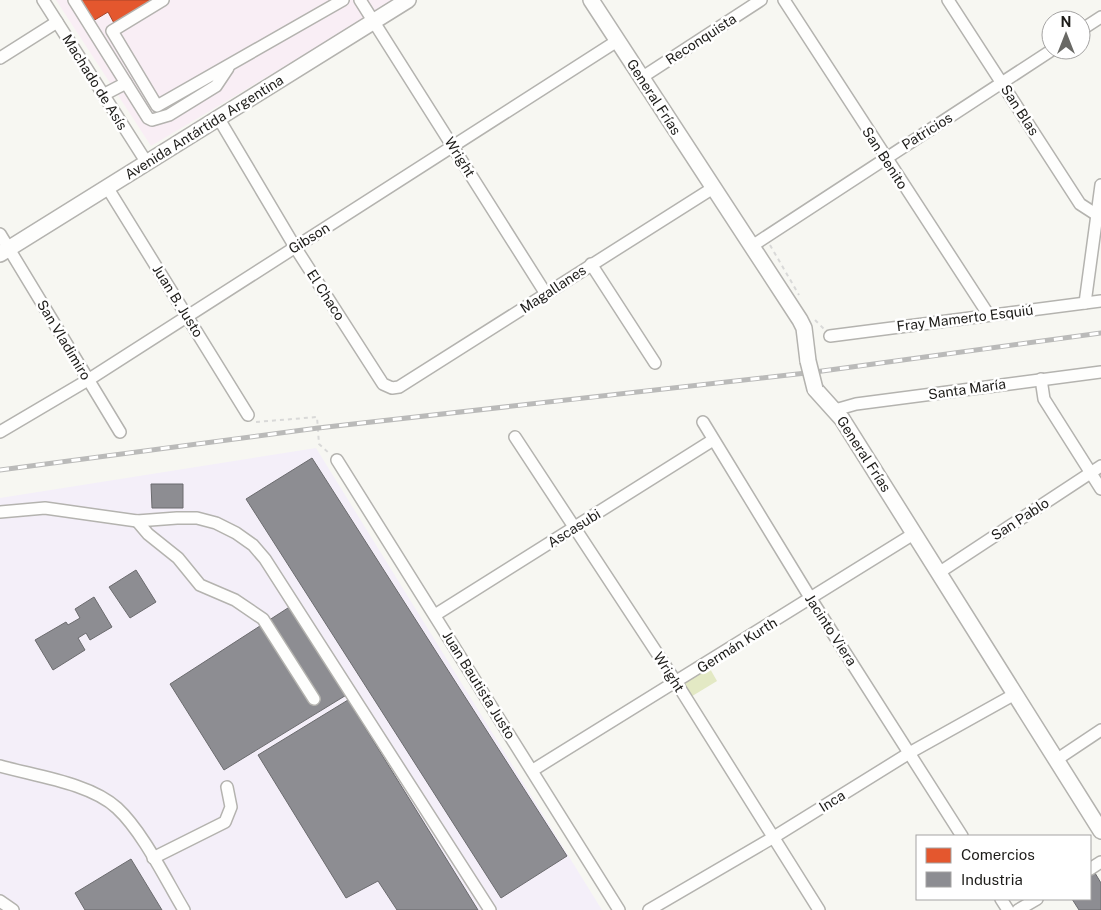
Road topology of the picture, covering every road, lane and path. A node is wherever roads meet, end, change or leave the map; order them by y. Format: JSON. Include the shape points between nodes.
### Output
{"nodes":[{"id":1,"x":43,"y":0,"type":"edge"},
{"id":2,"x":74,"y":0,"type":"edge"},
{"id":3,"x":163,"y":0,"type":"edge"},
{"id":4,"x":343,"y":0,"type":"edge"},
{"id":5,"x":360,"y":0,"type":"edge"},
{"id":6,"x":408,"y":0,"type":"edge"},
{"id":7,"x":591,"y":0,"type":"edge"},
{"id":8,"x":761,"y":0,"type":"edge"},
{"id":9,"x":784,"y":0,"type":"edge"},
{"id":10,"x":948,"y":0,"type":"edge"},
{"id":11,"x":373,"y":21,"type":"junction"},
{"id":12,"x":57,"y":22,"type":"junction"},
{"id":13,"x":618,"y":41,"type":"junction"},
{"id":14,"x":1041,"y":57,"type":"edge"},
{"id":15,"x":0,"y":58,"type":"edge"},
{"id":16,"x":229,"y":66,"type":"junction"},
{"id":17,"x":641,"y":78,"type":"junction"},
{"id":18,"x":126,"y":83,"type":"junction"},
{"id":19,"x":1002,"y":84,"type":"junction"},
{"id":20,"x":103,"y":95,"type":"junction"},
{"id":21,"x":219,"y":119,"type":"junction"},
{"id":22,"x":453,"y":147,"type":"junction"},
{"id":23,"x":885,"y":158,"type":"junction"},
{"id":24,"x":147,"y":163,"type":"junction"},
{"id":25,"x":1101,"y":185,"type":"edge"},
{"id":26,"x":107,"y":187,"type":"junction"},
{"id":27,"x":713,"y":188,"type":"junction"},
{"id":28,"x":1097,"y":215,"type":"junction"},
{"id":29,"x":0,"y":234,"type":"edge"},
{"id":30,"x":765,"y":237,"type":"junction"},
{"id":31,"x":752,"y":246,"type":"junction"},
{"id":32,"x":295,"y":247,"type":"junction"},
{"id":33,"x":4,"y":252,"type":"edge"},
{"id":34,"x":591,"y":264,"type":"junction"},
{"id":35,"x":546,"y":294,"type":"junction"},
{"id":36,"x":800,"y":296,"type":"dead end"},
{"id":37,"x":1101,"y":301,"type":"edge"},
{"id":38,"x":1085,"y":303,"type":"junction"},
{"id":39,"x":810,"y":312,"type":"dead end"},
{"id":40,"x":988,"y":314,"type":"junction"},
{"id":41,"x":187,"y":316,"type":"junction"},
{"id":42,"x":830,"y":336,"type":"joint"},
{"id":43,"x":655,"y":363,"type":"dead end"},
{"id":44,"x":1101,"y":372,"type":"edge"},
{"id":45,"x":1040,"y":379,"type":"junction"},
{"id":46,"x":88,"y":380,"type":"junction"},
{"id":47,"x":392,"y":388,"type":"joint"},
{"id":48,"x":835,"y":410,"type":"junction"},
{"id":49,"x":248,"y":415,"type":"joint"},
{"id":50,"x":702,"y":422,"type":"dead end"},
{"id":51,"x":0,"y":432,"type":"edge"},
{"id":52,"x":120,"y":432,"type":"dead end"},
{"id":53,"x":515,"y":437,"type":"dead end"},
{"id":54,"x":713,"y":440,"type":"junction"},
{"id":55,"x":337,"y":460,"type":"joint"},
{"id":56,"x":1101,"y":466,"type":"edge"},
{"id":57,"x":1091,"y":473,"type":"junction"},
{"id":58,"x":1101,"y":489,"type":"edge"},
{"id":59,"x":0,"y":512,"type":"edge"},
{"id":60,"x":137,"y":521,"type":"junction"},
{"id":61,"x":576,"y":528,"type":"junction"},
{"id":62,"x":915,"y":533,"type":"junction"},
{"id":63,"x":940,"y":572,"type":"junction"},
{"id":64,"x":811,"y":599,"type":"junction"},
{"id":65,"x":435,"y":614,"type":"junction"},
{"id":66,"x":676,"y":682,"type":"junction"},
{"id":67,"x":1015,"y":694,"type":"junction"},
{"id":68,"x":314,"y":699,"type":"dead end"},
{"id":69,"x":1101,"y":730,"type":"edge"},
{"id":70,"x":911,"y":752,"type":"junction"},
{"id":71,"x":1056,"y":760,"type":"junction"},
{"id":72,"x":0,"y":766,"type":"edge"},
{"id":73,"x":533,"y":770,"type":"junction"},
{"id":74,"x":227,"y":787,"type":"dead end"},
{"id":75,"x":1101,"y":831,"type":"edge"},
{"id":76,"x":961,"y":835,"type":"edge"},
{"id":77,"x":774,"y":837,"type":"junction"},
{"id":78,"x":153,"y":858,"type":"junction"},
{"id":79,"x":1035,"y":900,"type":"edge"},
{"id":80,"x":0,"y":901,"type":"edge"},
{"id":81,"x":13,"y":910,"type":"edge"},
{"id":82,"x":184,"y":910,"type":"edge"},
{"id":83,"x":490,"y":910,"type":"edge"},
{"id":84,"x":620,"y":910,"type":"edge"},
{"id":85,"x":649,"y":910,"type":"edge"},
{"id":86,"x":819,"y":910,"type":"edge"},
{"id":87,"x":1018,"y":910,"type":"edge"}],
"edges":[{"from":1,"to":12,"type":"street","name":"Machado de Asís"},
{"from":2,"to":18,"type":"street"},
{"from":3,"to":16,"type":"street","via":[[112,31],[157,106]]},
{"from":4,"to":16,"type":"street"},
{"from":5,"to":11,"type":"street","name":"Wright"},
{"from":6,"to":11,"type":"main road","name":"Avenida Antártida Argentina"},
{"from":7,"to":13,"type":"main road","name":"General Frías"},
{"from":8,"to":17,"type":"street","name":"Reconquista"},
{"from":9,"to":23,"type":"street","name":"San Benito"},
{"from":10,"to":19,"type":"street","name":"San Blas"},
{"from":11,"to":21,"type":"main road","name":"Avenida Antártida Argentina"},
{"from":11,"to":22,"type":"street","name":"Wright"},
{"from":12,"to":15,"type":"street"},
{"from":12,"to":20,"type":"street","name":"Machado de Asís"},
{"from":13,"to":17,"type":"main road","name":"General Frías"},
{"from":13,"to":22,"type":"street","name":"Gibson"},
{"from":14,"to":19,"type":"street","name":"Patricios"},
{"from":16,"to":18,"type":"street","via":[[216,86],[169,115],[152,120]]},
{"from":17,"to":27,"type":"main road","name":"General Frías"},
{"from":18,"to":20,"type":"street"},
{"from":19,"to":23,"type":"street","name":"Patricios"},
{"from":19,"to":28,"type":"street","name":"San Blas","via":[[1080,204]]},
{"from":20,"to":24,"type":"street","name":"Machado de Asís"},
{"from":21,"to":24,"type":"main road","name":"Avenida Antártida Argentina"},
{"from":21,"to":32,"type":"street","name":"El Chaco"},
{"from":22,"to":32,"type":"street","name":"Gibson"},
{"from":22,"to":35,"type":"street","name":"Wright"},
{"from":23,"to":30,"type":"street","name":"Patricios"},
{"from":23,"to":40,"type":"street","name":"San Benito"},
{"from":24,"to":26,"type":"main road","name":"Avenida Antártida Argentina"},
{"from":25,"to":28,"type":"street"},
{"from":26,"to":33,"type":"main road","name":"Avenida Antártida Argentina"},
{"from":26,"to":41,"type":"street","name":"Juan B. Justo"},
{"from":27,"to":31,"type":"main road","name":"General Frías"},
{"from":27,"to":34,"type":"street","name":"Magallanes"},
{"from":28,"to":38,"type":"street"},
{"from":29,"to":33,"type":"street","name":"San Vladimiro"},
{"from":30,"to":31,"type":"street","name":"Patricios"},
{"from":30,"to":36,"type":"path"},
{"from":31,"to":48,"type":"main road","name":"General Frías","bridge":true,"via":[[800,320],[815,389]]},
{"from":32,"to":41,"type":"street","name":"Gibson"},
{"from":32,"to":47,"type":"street","name":"El Chaco","via":[[383,384]]},
{"from":33,"to":46,"type":"street","name":"San Vladimiro"},
{"from":34,"to":35,"type":"street","name":"Magallanes"},
{"from":34,"to":43,"type":"street"},
{"from":35,"to":47,"type":"street","name":"Magallanes","via":[[400,387]]},
{"from":37,"to":38,"type":"street","name":"Fray Mamerto Esquiú"},
{"from":38,"to":40,"type":"street","name":"Fray Mamerto Esquiú"},
{"from":39,"to":42,"type":"path"},
{"from":40,"to":42,"type":"street","name":"Fray Mamerto Esquiú"},
{"from":41,"to":46,"type":"street","name":"Gibson"},
{"from":41,"to":49,"type":"street","name":"Juan B. Justo"},
{"from":44,"to":45,"type":"street","name":"Santa María"},
{"from":45,"to":48,"type":"street","name":"Santa María","via":[[856,404]]},
{"from":45,"to":57,"type":"street","via":[[1044,399]]},
{"from":46,"to":51,"type":"street","name":"Gibson"},
{"from":46,"to":52,"type":"street","name":"San Vladimiro"},
{"from":48,"to":62,"type":"main road","name":"General Frías"},
{"from":49,"to":55,"type":"path","via":[[256,422],[317,417],[319,444]]},
{"from":50,"to":54,"type":"street","name":"Jacinto Viera"},
{"from":53,"to":61,"type":"street","name":"Wright"},
{"from":54,"to":61,"type":"street","name":"Ascasubi"},
{"from":54,"to":64,"type":"street","name":"Jacinto Viera"},
{"from":55,"to":65,"type":"street","name":"Juan Bautista Justo"},
{"from":56,"to":57,"type":"street","name":"San Pablo"},
{"from":57,"to":58,"type":"street"},
{"from":57,"to":63,"type":"street","name":"San Pablo"},
{"from":59,"to":60,"type":"street","via":[[45,508]]},
{"from":60,"to":68,"type":"street","via":[[178,558],[200,585],[235,600],[263,619]]},
{"from":60,"to":83,"type":"street","via":[[197,518],[216,523],[253,545]]},
{"from":61,"to":65,"type":"street","name":"Ascasubi"},
{"from":61,"to":66,"type":"street","name":"Wright"},
{"from":62,"to":63,"type":"main road","name":"General Frías"},
{"from":62,"to":64,"type":"street","name":"Germán Kurth"},
{"from":63,"to":67,"type":"main road","name":"General Frías"},
{"from":64,"to":66,"type":"street","name":"Germán Kurth"},
{"from":64,"to":70,"type":"street","name":"Jacinto Viera"},
{"from":65,"to":73,"type":"street","name":"Juan Bautista Justo"},
{"from":66,"to":73,"type":"street","name":"Germán Kurth"},
{"from":66,"to":77,"type":"street","name":"Wright"},
{"from":67,"to":70,"type":"street","name":"Inca"},
{"from":67,"to":71,"type":"main road","name":"General Frías"},
{"from":69,"to":71,"type":"street"},
{"from":70,"to":76,"type":"street","name":"Jacinto Viera"},
{"from":70,"to":77,"type":"street","name":"Inca"},
{"from":71,"to":75,"type":"main road","name":"General Frías"},
{"from":72,"to":78,"type":"street","via":[[68,784],[105,800],[117,808]]},
{"from":73,"to":84,"type":"street","name":"Juan Bautista Justo"},
{"from":74,"to":78,"type":"street","via":[[231,807],[225,822]]},
{"from":77,"to":85,"type":"street","name":"Inca"},
{"from":77,"to":86,"type":"street","name":"Wright"},
{"from":78,"to":82,"type":"street"},
{"from":79,"to":87,"type":"street"},
{"from":80,"to":81,"type":"street"}]}
